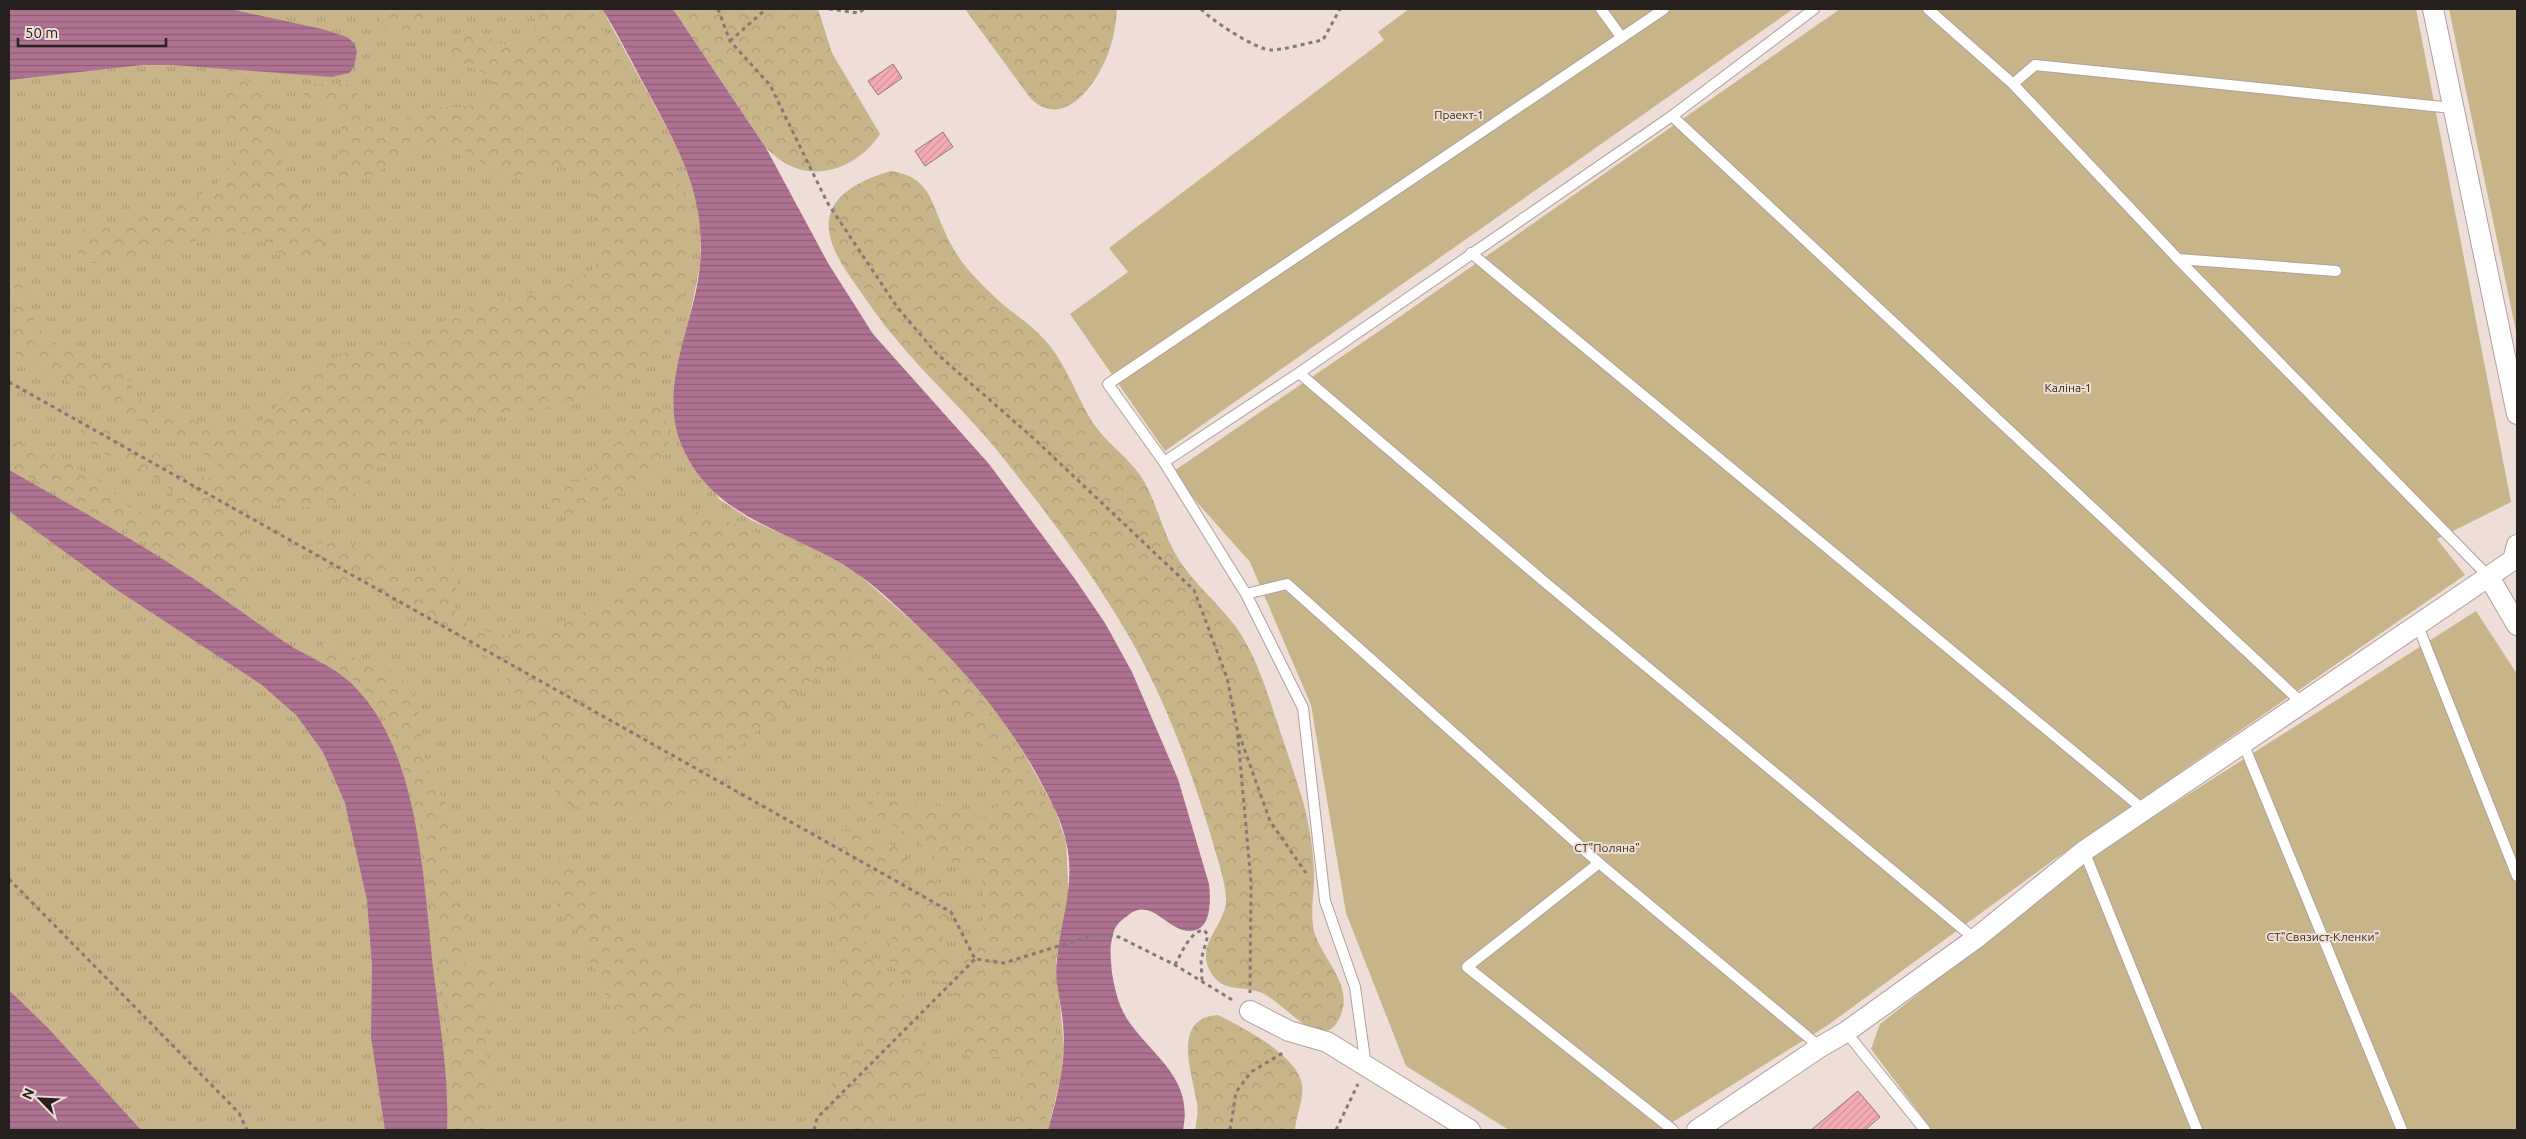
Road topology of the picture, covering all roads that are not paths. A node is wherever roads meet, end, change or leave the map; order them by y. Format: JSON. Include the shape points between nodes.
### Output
{"nodes":[{"id":1,"x":1601,"y":9,"type":"edge"},
{"id":2,"x":1664,"y":9,"type":"edge"},
{"id":3,"x":1814,"y":9,"type":"edge"},
{"id":4,"x":1928,"y":9,"type":"edge"},
{"id":5,"x":2432,"y":9,"type":"edge"},
{"id":6,"x":1622,"y":38,"type":"junction"},
{"id":7,"x":2013,"y":84,"type":"junction"},
{"id":8,"x":2452,"y":108,"type":"junction"},
{"id":9,"x":1672,"y":116,"type":"junction"},
{"id":10,"x":1471,"y":253,"type":"junction"},
{"id":11,"x":2178,"y":259,"type":"junction"},
{"id":12,"x":2336,"y":271,"type":"dead end"},
{"id":13,"x":1300,"y":373,"type":"junction"},
{"id":14,"x":2517,"y":414,"type":"edge"},
{"id":15,"x":1164,"y":462,"type":"junction"},
{"id":16,"x":2517,"y":545,"type":"edge"},
{"id":17,"x":2489,"y":577,"type":"junction"},
{"id":18,"x":1246,"y":594,"type":"junction"},
{"id":19,"x":2517,"y":625,"type":"edge"},
{"id":20,"x":2418,"y":626,"type":"junction"},
{"id":21,"x":2302,"y":703,"type":"junction"},
{"id":22,"x":2243,"y":743,"type":"junction"},
{"id":23,"x":2144,"y":810,"type":"junction"},
{"id":24,"x":2084,"y":852,"type":"junction"},
{"id":25,"x":1599,"y":863,"type":"junction"},
{"id":26,"x":2517,"y":876,"type":"edge"},
{"id":27,"x":1975,"y":939,"type":"junction"},
{"id":28,"x":1250,"y":1011,"type":"road end"},
{"id":29,"x":1846,"y":1032,"type":"junction"},
{"id":30,"x":1820,"y":1047,"type":"junction"},
{"id":31,"x":1367,"y":1067,"type":"junction"},
{"id":32,"x":1470,"y":1130,"type":"edge"},
{"id":33,"x":1673,"y":1130,"type":"edge"},
{"id":34,"x":1697,"y":1130,"type":"edge"},
{"id":35,"x":1926,"y":1130,"type":"edge"},
{"id":36,"x":2197,"y":1130,"type":"edge"},
{"id":37,"x":2402,"y":1130,"type":"edge"}],
"edges":[{"from":1,"to":6,"type":"lane"},
{"from":2,"to":6,"type":"lane"},
{"from":3,"to":9,"type":"lane"},
{"from":4,"to":7,"type":"lane"},
{"from":5,"to":8,"type":"street"},
{"from":6,"to":15,"type":"lane","via":[[1108,384]]},
{"from":7,"to":8,"type":"lane","via":[[2036,64]]},
{"from":7,"to":11,"type":"lane"},
{"from":8,"to":14,"type":"street"},
{"from":9,"to":10,"type":"lane"},
{"from":9,"to":21,"type":"lane"},
{"from":10,"to":13,"type":"lane"},
{"from":10,"to":23,"type":"lane"},
{"from":11,"to":12,"type":"lane"},
{"from":11,"to":17,"type":"lane"},
{"from":13,"to":15,"type":"lane"},
{"from":13,"to":27,"type":"lane"},
{"from":15,"to":18,"type":"lane"},
{"from":16,"to":17,"type":"street","via":[[2513,560]]},
{"from":17,"to":19,"type":"street"},
{"from":17,"to":20,"type":"street"},
{"from":18,"to":25,"type":"lane","via":[[1287,584]]},
{"from":18,"to":31,"type":"lane","via":[[1303,708],[1325,901],[1355,987]]},
{"from":20,"to":21,"type":"street"},
{"from":20,"to":26,"type":"lane"},
{"from":21,"to":22,"type":"street"},
{"from":22,"to":23,"type":"street"},
{"from":22,"to":37,"type":"lane"},
{"from":23,"to":24,"type":"street"},
{"from":24,"to":27,"type":"street"},
{"from":24,"to":36,"type":"lane"},
{"from":25,"to":30,"type":"lane"},
{"from":25,"to":33,"type":"lane","via":[[1467,967]]},
{"from":27,"to":29,"type":"street"},
{"from":28,"to":31,"type":"street","via":[[1289,1030],[1316,1037],[1339,1048]]},
{"from":29,"to":30,"type":"street"},
{"from":29,"to":35,"type":"lane"},
{"from":30,"to":34,"type":"street"},
{"from":31,"to":32,"type":"street"}]}
